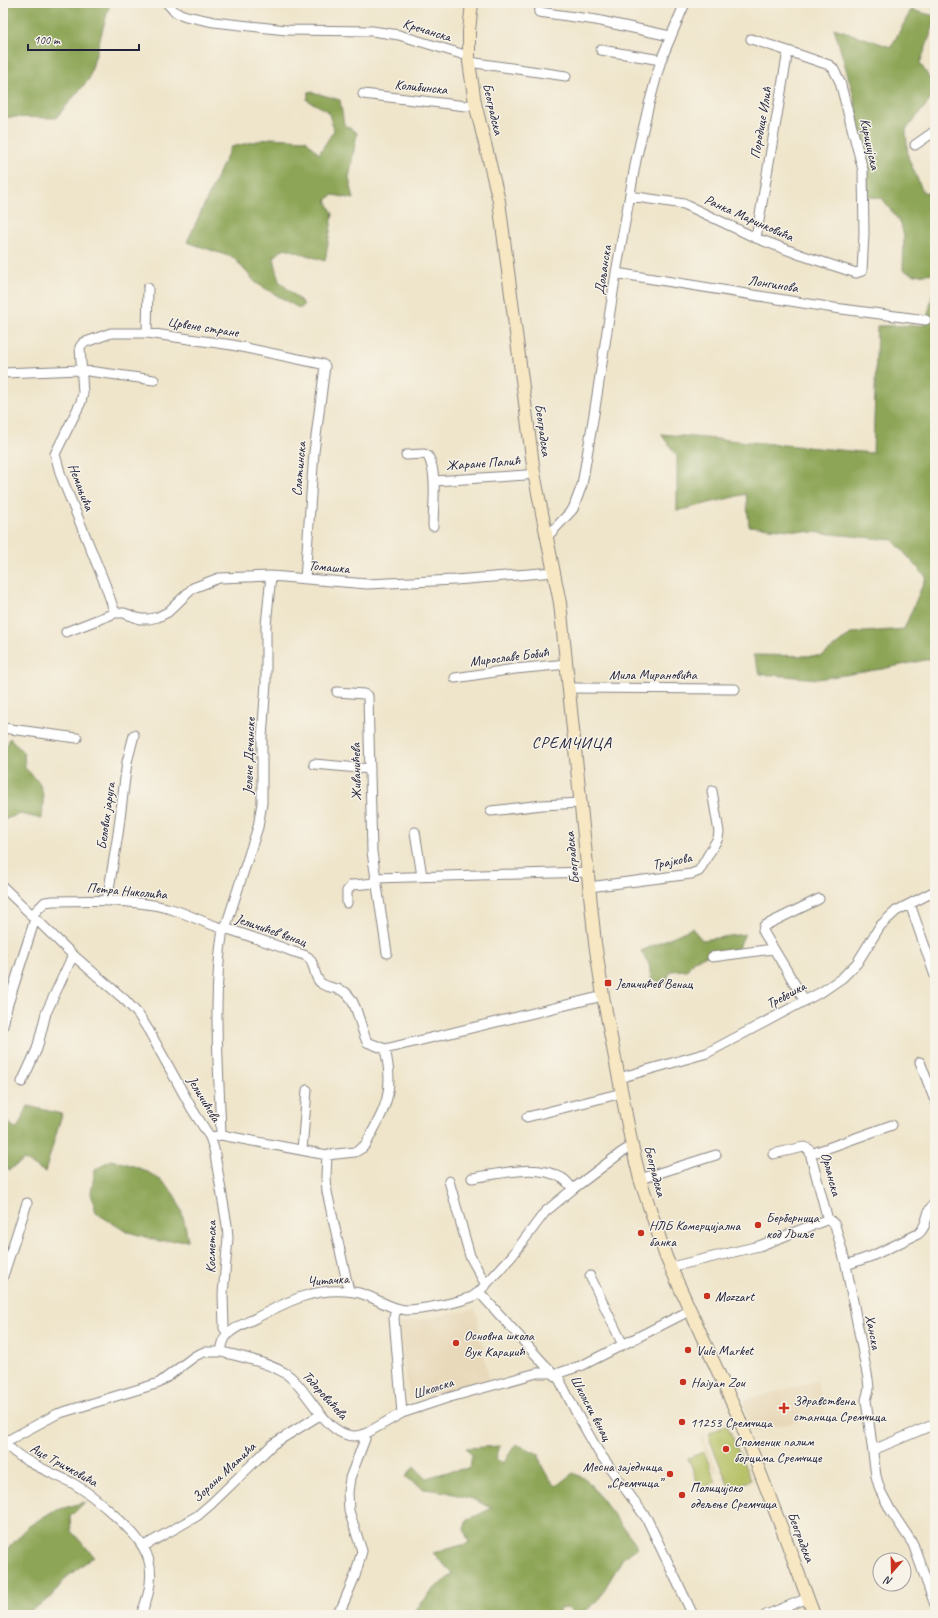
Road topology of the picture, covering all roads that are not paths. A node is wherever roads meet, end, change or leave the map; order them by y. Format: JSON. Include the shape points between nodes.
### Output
{"nodes":[{"id":1,"x":167,"y":3,"type":"edge"},
{"id":2,"x":472,"y":3,"type":"edge"},
{"id":3,"x":685,"y":3,"type":"edge"},
{"id":4,"x":539,"y":12,"type":"dead end"},
{"id":5,"x":670,"y":36,"type":"junction"},
{"id":6,"x":751,"y":39,"type":"dead end"},
{"id":7,"x":601,"y":50,"type":"dead end"},
{"id":8,"x":788,"y":51,"type":"junction"},
{"id":9,"x":469,"y":59,"type":"junction"},
{"id":10,"x":661,"y":60,"type":"junction"},
{"id":11,"x":566,"y":76,"type":"dead end"},
{"id":12,"x":363,"y":94,"type":"dead end"},
{"id":13,"x":475,"y":104,"type":"junction"},
{"id":14,"x":935,"y":131,"type":"edge"},
{"id":15,"x":915,"y":145,"type":"dead end"},
{"id":16,"x":630,"y":196,"type":"junction"},
{"id":17,"x":756,"y":238,"type":"junction"},
{"id":18,"x":616,"y":273,"type":"junction"},
{"id":19,"x":856,"y":273,"type":"joint"},
{"id":20,"x":148,"y":288,"type":"dead end"},
{"id":21,"x":926,"y":320,"type":"dead end"},
{"id":22,"x":147,"y":332,"type":"junction"},
{"id":23,"x":80,"y":346,"type":"joint"},
{"id":24,"x":322,"y":364,"type":"joint"},
{"id":25,"x":81,"y":370,"type":"junction"},
{"id":26,"x":3,"y":373,"type":"edge"},
{"id":27,"x":154,"y":380,"type":"dead end"},
{"id":28,"x":406,"y":455,"type":"dead end"},
{"id":29,"x":534,"y":473,"type":"junction"},
{"id":30,"x":434,"y":480,"type":"junction"},
{"id":31,"x":433,"y":526,"type":"dead end"},
{"id":32,"x":547,"y":538,"type":"junction"},
{"id":33,"x":554,"y":572,"type":"junction"},
{"id":34,"x":271,"y":576,"type":"junction"},
{"id":35,"x":305,"y":579,"type":"junction"},
{"id":36,"x":115,"y":613,"type":"junction"},
{"id":37,"x":66,"y":632,"type":"dead end"},
{"id":38,"x":567,"y":664,"type":"junction"},
{"id":39,"x":454,"y":678,"type":"dead end"},
{"id":40,"x":570,"y":688,"type":"junction"},
{"id":41,"x":735,"y":689,"type":"dead end"},
{"id":42,"x":337,"y":692,"type":"dead end"},
{"id":43,"x":3,"y":728,"type":"edge"},
{"id":44,"x":134,"y":735,"type":"dead end"},
{"id":45,"x":77,"y":738,"type":"dead end"},
{"id":46,"x":314,"y":764,"type":"dead end"},
{"id":47,"x":370,"y":769,"type":"junction"},
{"id":48,"x":712,"y":791,"type":"dead end"},
{"id":49,"x":581,"y":803,"type":"junction"},
{"id":50,"x":491,"y":811,"type":"dead end"},
{"id":51,"x":415,"y":832,"type":"dead end"},
{"id":52,"x":588,"y":872,"type":"junction"},
{"id":53,"x":422,"y":876,"type":"junction"},
{"id":54,"x":375,"y":881,"type":"junction"},
{"id":55,"x":589,"y":887,"type":"junction"},
{"id":56,"x":3,"y":888,"type":"edge"},
{"id":57,"x":935,"y":891,"type":"edge"},
{"id":58,"x":819,"y":899,"type":"dead end"},
{"id":59,"x":107,"y":901,"type":"junction"},
{"id":60,"x":347,"y":903,"type":"dead end"},
{"id":61,"x":910,"y":904,"type":"junction"},
{"id":62,"x":33,"y":917,"type":"junction"},
{"id":63,"x":223,"y":929,"type":"junction"},
{"id":64,"x":773,"y":949,"type":"junction"},
{"id":65,"x":387,"y":953,"type":"dead end"},
{"id":66,"x":72,"y":955,"type":"junction"},
{"id":67,"x":712,"y":957,"type":"dead end"},
{"id":68,"x":935,"y":976,"type":"edge"},
{"id":69,"x":602,"y":996,"type":"junction"},
{"id":70,"x":804,"y":1001,"type":"junction"},
{"id":71,"x":3,"y":1026,"type":"edge"},
{"id":72,"x":385,"y":1049,"type":"junction"},
{"id":73,"x":920,"y":1062,"type":"dead end"},
{"id":74,"x":619,"y":1078,"type":"junction"},
{"id":75,"x":22,"y":1082,"type":"dead end"},
{"id":76,"x":307,"y":1090,"type":"dead end"},
{"id":77,"x":622,"y":1093,"type":"junction"},
{"id":78,"x":935,"y":1101,"type":"edge"},
{"id":79,"x":527,"y":1117,"type":"dead end"},
{"id":80,"x":892,"y":1125,"type":"dead end"},
{"id":81,"x":221,"y":1135,"type":"junction"},
{"id":82,"x":210,"y":1137,"type":"junction"},
{"id":83,"x":632,"y":1146,"type":"junction"},
{"id":84,"x":302,"y":1150,"type":"junction"},
{"id":85,"x":773,"y":1154,"type":"dead end"},
{"id":86,"x":811,"y":1154,"type":"junction"},
{"id":87,"x":327,"y":1155,"type":"junction"},
{"id":88,"x":716,"y":1155,"type":"dead end"},
{"id":89,"x":472,"y":1178,"type":"dead end"},
{"id":90,"x":640,"y":1178,"type":"junction"},
{"id":91,"x":450,"y":1181,"type":"dead end"},
{"id":92,"x":573,"y":1189,"type":"junction"},
{"id":93,"x":27,"y":1203,"type":"dead end"},
{"id":94,"x":935,"y":1203,"type":"edge"},
{"id":95,"x":828,"y":1220,"type":"junction"},
{"id":96,"x":846,"y":1265,"type":"junction"},
{"id":97,"x":671,"y":1268,"type":"junction"},
{"id":98,"x":3,"y":1276,"type":"edge"},
{"id":99,"x":590,"y":1276,"type":"dead end"},
{"id":100,"x":486,"y":1285,"type":"junction"},
{"id":101,"x":349,"y":1291,"type":"junction"},
{"id":102,"x":479,"y":1292,"type":"junction"},
{"id":103,"x":396,"y":1308,"type":"junction"},
{"id":104,"x":691,"y":1310,"type":"junction"},
{"id":105,"x":228,"y":1334,"type":"junction"},
{"id":106,"x":623,"y":1344,"type":"junction"},
{"id":107,"x":221,"y":1352,"type":"junction"},
{"id":108,"x":554,"y":1373,"type":"junction"},
{"id":109,"x":402,"y":1413,"type":"junction"},
{"id":110,"x":320,"y":1414,"type":"junction"},
{"id":111,"x":935,"y":1424,"type":"edge"},
{"id":112,"x":364,"y":1434,"type":"junction"},
{"id":113,"x":4,"y":1442,"type":"edge"},
{"id":114,"x":873,"y":1450,"type":"junction"},
{"id":115,"x":144,"y":1546,"type":"junction"},
{"id":116,"x":808,"y":1598,"type":"junction"},
{"id":117,"x":935,"y":1605,"type":"edge"},
{"id":118,"x":141,"y":1615,"type":"edge"},
{"id":119,"x":335,"y":1615,"type":"edge"},
{"id":120,"x":693,"y":1615,"type":"edge"},
{"id":121,"x":766,"y":1615,"type":"edge"},
{"id":122,"x":814,"y":1615,"type":"edge"}],
"edges":[{"from":1,"to":9,"type":"street","name":"Кречанска","via":[[175,12],[214,22],[286,30],[372,31],[399,35]]},
{"from":2,"to":9,"type":"main road","name":"Београдска"},
{"from":3,"to":5,"type":"street","name":"Дољанска"},
{"from":4,"to":5,"type":"street","via":[[596,20]]},
{"from":5,"to":10,"type":"street","name":"Дољанска"},
{"from":6,"to":8,"type":"street"},
{"from":7,"to":10,"type":"street"},
{"from":8,"to":17,"type":"street","name":"Породице Илић"},
{"from":8,"to":19,"type":"street","name":"Кириџијска","via":[[829,65],[840,82],[863,170],[863,268],[860,273]]},
{"from":9,"to":11,"type":"street","name":"Београдска"},
{"from":9,"to":13,"type":"main road","name":"Београдска"},
{"from":10,"to":16,"type":"street","name":"Дољанска","via":[[648,108]]},
{"from":12,"to":13,"type":"street","name":"Колибинска","via":[[466,106]]},
{"from":13,"to":29,"type":"main road","name":"Београдска","via":[[499,201]]},
{"from":14,"to":15,"type":"street"},
{"from":16,"to":17,"type":"street","name":"Ранка Маринковића","via":[[684,204]]},
{"from":16,"to":18,"type":"street","name":"Дољанска"},
{"from":17,"to":19,"type":"street","name":"Ранка Маринковића"},
{"from":18,"to":21,"type":"street","name":"Лонгинова"},
{"from":18,"to":32,"type":"street","name":"Дољанска","via":[[582,485],[573,509]]},
{"from":20,"to":22,"type":"street"},
{"from":22,"to":23,"type":"street","name":"Црвене стране","via":[[112,333]]},
{"from":22,"to":24,"type":"street","name":"Црвене стране","via":[[232,345]]},
{"from":23,"to":25,"type":"street","name":"Немањића"},
{"from":24,"to":35,"type":"street","name":"Слатинска","via":[[324,380],[314,452]]},
{"from":25,"to":26,"type":"street"},
{"from":25,"to":27,"type":"street"},
{"from":25,"to":36,"type":"street","name":"Немањића","via":[[81,402],[58,447],[55,461]]},
{"from":28,"to":30,"type":"street","name":"Жаране Папић","via":[[428,456]]},
{"from":29,"to":30,"type":"street","name":"Жаране Папић"},
{"from":29,"to":32,"type":"main road","name":"Београдска"},
{"from":30,"to":31,"type":"street","name":"Жаране Папић"},
{"from":32,"to":33,"type":"main road","name":"Београдска"},
{"from":33,"to":35,"type":"street","name":"Томашка","via":[[367,584]]},
{"from":33,"to":38,"type":"main road","name":"Београдска"},
{"from":34,"to":35,"type":"street","name":"Томашка"},
{"from":34,"to":36,"type":"street","name":"Томашка","via":[[210,581],[193,588],[168,612],[158,617],[149,619]]},
{"from":34,"to":63,"type":"street","name":"Јелене Дечанске","via":[[266,626],[262,803],[248,862]]},
{"from":36,"to":37,"type":"street"},
{"from":38,"to":39,"type":"street","name":"Мирославе Бобић"},
{"from":38,"to":40,"type":"main road","name":"Београдска"},
{"from":40,"to":41,"type":"street","name":"Мила Мирановића"},
{"from":40,"to":49,"type":"main road","name":"Београдска"},
{"from":42,"to":47,"type":"street","name":"Живанићева","via":[[368,696]]},
{"from":43,"to":45,"type":"street"},
{"from":44,"to":59,"type":"street","name":"Белових јаруга","via":[[127,762]]},
{"from":46,"to":47,"type":"street"},
{"from":47,"to":54,"type":"street","name":"Живанићева"},
{"from":48,"to":55,"type":"street","name":"Трајкова","via":[[719,832],[699,871]]},
{"from":49,"to":50,"type":"street"},
{"from":49,"to":52,"type":"main road","name":"Београдска"},
{"from":51,"to":53,"type":"street"},
{"from":52,"to":53,"type":"street"},
{"from":52,"to":55,"type":"main road","name":"Београдска"},
{"from":53,"to":54,"type":"street"},
{"from":54,"to":60,"type":"street","via":[[352,885],[348,891]]},
{"from":54,"to":65,"type":"street","name":"Живанићева"},
{"from":55,"to":69,"type":"main road","name":"Београдска"},
{"from":56,"to":62,"type":"street","name":"Јеличићева"},
{"from":57,"to":61,"type":"street","name":"Требешка"},
{"from":58,"to":64,"type":"street","via":[[764,926],[763,931]]},
{"from":59,"to":62,"type":"street","name":"Петра Николића","via":[[46,902]]},
{"from":59,"to":63,"type":"street","name":"Петра Николића","via":[[169,908]]},
{"from":61,"to":68,"type":"street"},
{"from":61,"to":70,"type":"street","name":"Требешка","via":[[896,911],[880,926],[857,963],[842,978]]},
{"from":62,"to":66,"type":"street","name":"Јеличићева"},
{"from":62,"to":71,"type":"street"},
{"from":63,"to":72,"type":"street","name":"Јеличићев венац","via":[[308,957],[322,984],[350,996],[367,1042]]},
{"from":63,"to":81,"type":"street","name":"Јеличићев венац","via":[[218,956],[217,991]]},
{"from":64,"to":67,"type":"street"},
{"from":64,"to":70,"type":"street"},
{"from":66,"to":75,"type":"street","via":[[46,1014],[37,1049]]},
{"from":66,"to":82,"type":"street","name":"Јеличићева","via":[[138,1014]]},
{"from":69,"to":72,"type":"street"},
{"from":69,"to":74,"type":"main road","name":"Београдска"},
{"from":70,"to":74,"type":"street","name":"Требешка","via":[[707,1053]]},
{"from":72,"to":87,"type":"street","name":"Јеличићева","via":[[390,1068],[387,1104],[366,1144],[355,1152]]},
{"from":73,"to":78,"type":"street"},
{"from":74,"to":77,"type":"main road","name":"Београдска"},
{"from":76,"to":84,"type":"street"},
{"from":77,"to":79,"type":"street"},
{"from":77,"to":83,"type":"main road","name":"Београдска"},
{"from":80,"to":86,"type":"street"},
{"from":81,"to":82,"type":"street","name":"Јеличићева"},
{"from":81,"to":84,"type":"street","name":"Јеличићева"},
{"from":82,"to":105,"type":"street","name":"Косметска","via":[[227,1225],[223,1294],[224,1328]]},
{"from":83,"to":90,"type":"main road","name":"Београдска"},
{"from":83,"to":92,"type":"street","name":"Читачка"},
{"from":84,"to":87,"type":"street","name":"Јеличићева"},
{"from":85,"to":86,"type":"street","name":"Орланска","via":[[806,1147]]},
{"from":86,"to":95,"type":"street","name":"Орланска"},
{"from":87,"to":101,"type":"street","via":[[327,1192]]},
{"from":88,"to":90,"type":"street"},
{"from":89,"to":92,"type":"street","via":[[525,1170],[545,1171],[563,1178]]},
{"from":90,"to":97,"type":"main road","name":"Београдска"},
{"from":91,"to":100,"type":"street","via":[[470,1256]]},
{"from":92,"to":100,"type":"street","name":"Читачка","via":[[545,1212]]},
{"from":93,"to":98,"type":"street"},
{"from":94,"to":96,"type":"street","via":[[931,1206],[923,1230],[872,1256]]},
{"from":95,"to":96,"type":"street","name":"Ханска","via":[[835,1225]]},
{"from":95,"to":97,"type":"street","via":[[759,1246]]},
{"from":96,"to":114,"type":"street","name":"Ханска","via":[[868,1379],[866,1400]]},
{"from":97,"to":104,"type":"main road","name":"Београдска"},
{"from":99,"to":106,"type":"street"},
{"from":100,"to":102,"type":"street","name":"Читачка"},
{"from":101,"to":103,"type":"street","name":"Читачка"},
{"from":101,"to":105,"type":"street","name":"Читачка","via":[[320,1291],[307,1294],[274,1308]]},
{"from":102,"to":103,"type":"street","name":"Читачка","via":[[466,1299],[416,1309]]},
{"from":102,"to":108,"type":"street","name":"Школски венац"},
{"from":103,"to":109,"type":"street","via":[[394,1318]]},
{"from":104,"to":106,"type":"street","name":"Школска"},
{"from":104,"to":116,"type":"main road","name":"Београдска","via":[[739,1418]]},
{"from":105,"to":107,"type":"street"},
{"from":106,"to":108,"type":"street","name":"Школска","via":[[583,1365]]},
{"from":107,"to":110,"type":"street","name":"Тодоровићева","via":[[275,1368],[286,1374],[299,1385]]},
{"from":107,"to":113,"type":"street","via":[[204,1352],[159,1383],[57,1414]]},
{"from":108,"to":109,"type":"street","name":"Школска","via":[[537,1373]]},
{"from":108,"to":120,"type":"street","name":"Школски венац","via":[[598,1451],[647,1519]]},
{"from":109,"to":112,"type":"street","name":"Школска"},
{"from":110,"to":112,"type":"street","name":"Тодоровићева","via":[[345,1435]]},
{"from":110,"to":115,"type":"street","name":"Зорана Матића","via":[[273,1444],[197,1516]]},
{"from":111,"to":114,"type":"street"},
{"from":112,"to":119,"type":"street","via":[[365,1439],[350,1478],[348,1492],[349,1511],[362,1551],[342,1608]]},
{"from":113,"to":115,"type":"street","name":"Аце Тричковића","via":[[19,1456],[85,1491],[129,1528]]},
{"from":114,"to":117,"type":"street","name":"Ханска","via":[[880,1490],[913,1544]]},
{"from":115,"to":118,"type":"street","name":"Аце Тричковића","via":[[151,1586]]},
{"from":116,"to":121,"type":"street"},
{"from":116,"to":122,"type":"main road","name":"Београдска"}]}
